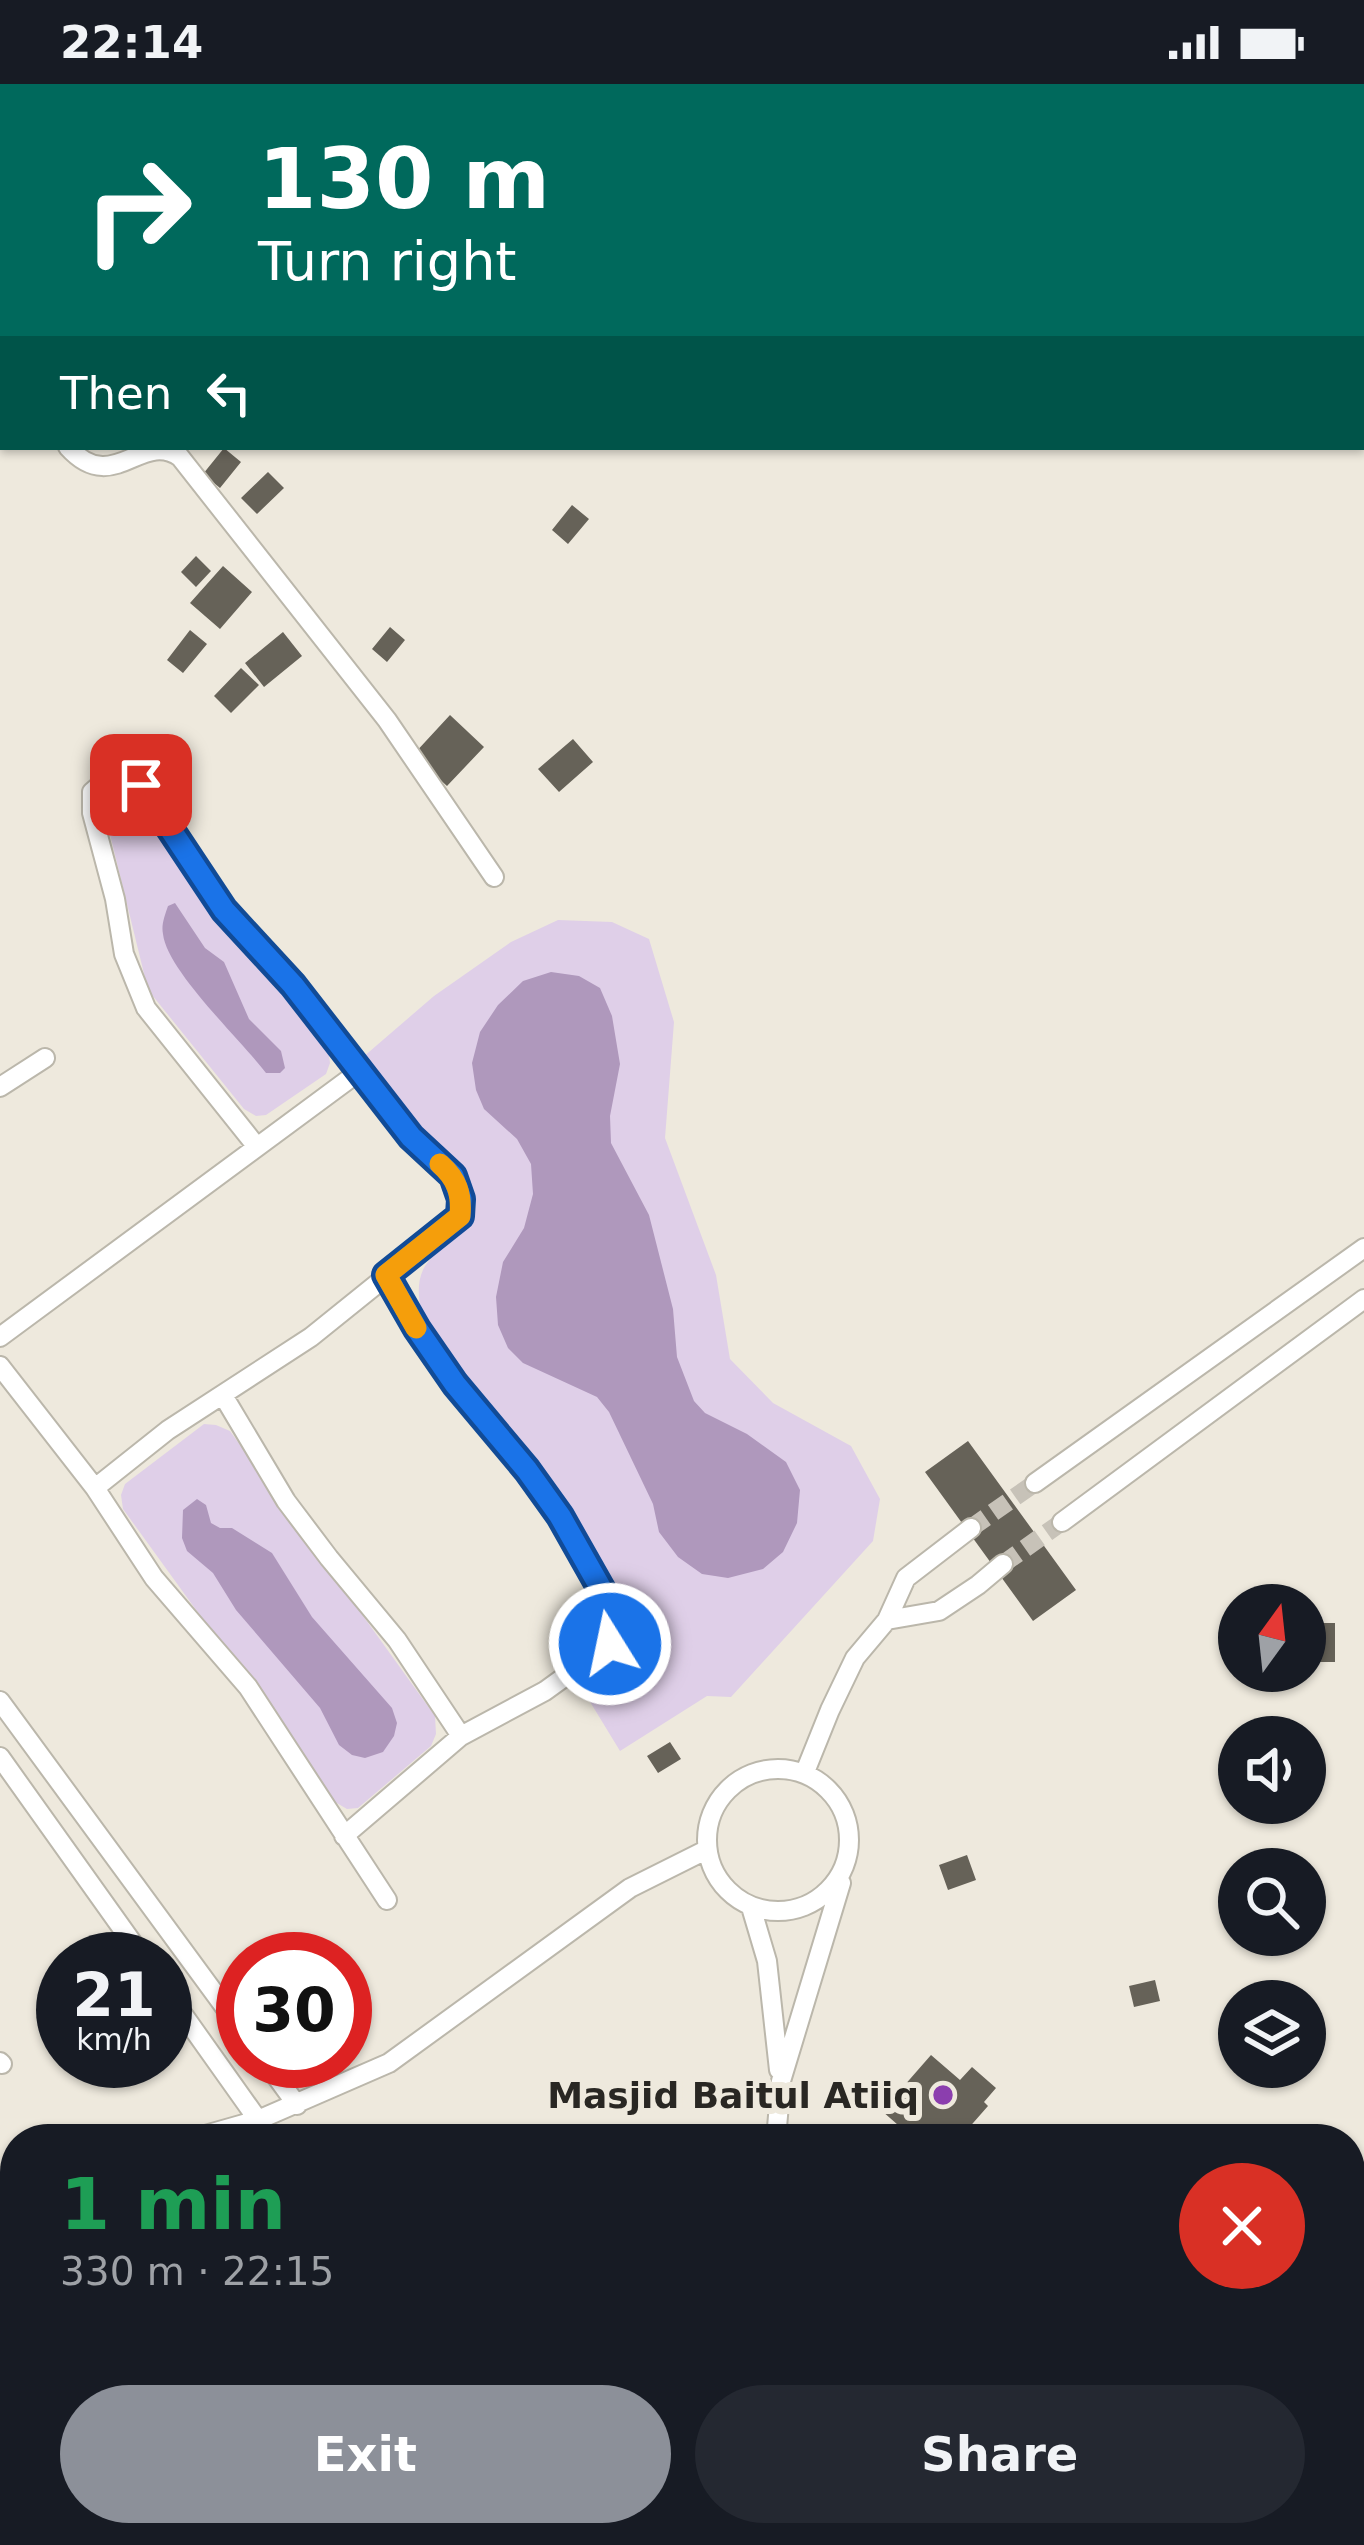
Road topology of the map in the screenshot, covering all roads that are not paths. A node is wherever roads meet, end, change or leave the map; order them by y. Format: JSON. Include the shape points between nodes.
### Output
{"nodes":[{"id":1,"x":71,"y":450,"type":"edge"},
{"id":2,"x":159,"y":450,"type":"edge"},
{"id":3,"x":170,"y":450,"type":"edge"},
{"id":4,"x":494,"y":877,"type":"dead end"},
{"id":5,"x":45,"y":1058,"type":"dead end"},
{"id":6,"x":360,"y":1071,"type":"junction"},
{"id":7,"x":0,"y":1087,"type":"edge"},
{"id":8,"x":257,"y":1147,"type":"junction"},
{"id":9,"x":1364,"y":1249,"type":"edge"},
{"id":10,"x":386,"y":1275,"type":"junction"},
{"id":11,"x":1364,"y":1299,"type":"edge"},
{"id":12,"x":0,"y":1337,"type":"edge"},
{"id":13,"x":0,"y":1366,"type":"edge"},
{"id":14,"x":224,"y":1396,"type":"junction"},
{"id":15,"x":1034,"y":1483,"type":"tunnel mouth"},
{"id":16,"x":94,"y":1488,"type":"junction"},
{"id":17,"x":1062,"y":1522,"type":"tunnel mouth"},
{"id":18,"x":970,"y":1528,"type":"tunnel mouth"},
{"id":19,"x":1003,"y":1564,"type":"tunnel mouth"},
{"id":20,"x":887,"y":1620,"type":"junction"},
{"id":21,"x":0,"y":1701,"type":"edge"},
{"id":22,"x":460,"y":1736,"type":"junction"},
{"id":23,"x":0,"y":1757,"type":"edge"},
{"id":24,"x":805,"y":1772,"type":"junction"},
{"id":25,"x":344,"y":1836,"type":"junction"},
{"id":26,"x":706,"y":1850,"type":"junction"},
{"id":27,"x":846,"y":1867,"type":"junction"},
{"id":28,"x":387,"y":1900,"type":"dead end"},
{"id":29,"x":751,"y":1907,"type":"junction"},
{"id":30,"x":124,"y":1932,"type":"edge"},
{"id":31,"x":196,"y":1967,"type":"junction"},
{"id":32,"x":192,"y":1970,"type":"edge"},
{"id":33,"x":216,"y":1995,"type":"edge"},
{"id":34,"x":192,"y":2027,"type":"edge"},
{"id":35,"x":781,"y":2081,"type":"junction"},
{"id":36,"x":285,"y":2088,"type":"edge"},
{"id":37,"x":297,"y":2105,"type":"junction"},
{"id":38,"x":258,"y":2120,"type":"junction"},
{"id":39,"x":244,"y":2124,"type":"edge"},
{"id":40,"x":777,"y":2124,"type":"edge"}],
"edges":[{"from":1,"to":2,"type":"street","via":[[103,468]]},
{"from":3,"to":4,"type":"street","via":[[387,720]]},
{"from":5,"to":7,"type":"street"},
{"from":6,"to":8,"type":"street"},
{"from":6,"to":8,"type":"street","via":[[224,910],[141,785],[108,778],[92,792],[92,813],[124,954],[146,1007]]},
{"from":6,"to":10,"type":"street","via":[[453,1176],[461,1199],[460,1216]]},
{"from":8,"to":12,"type":"street"},
{"from":9,"to":15,"type":"street"},
{"from":10,"to":14,"type":"street"},
{"from":10,"to":22,"type":"street","via":[[455,1384],[560,1516],[612,1608],[610,1644]]},
{"from":11,"to":17,"type":"street"},
{"from":13,"to":16,"type":"street"},
{"from":14,"to":16,"type":"street"},
{"from":14,"to":22,"type":"street","via":[[286,1501],[397,1640]]},
{"from":16,"to":25,"type":"street","via":[[154,1579],[248,1687]]},
{"from":18,"to":20,"type":"street","via":[[906,1578]]},
{"from":19,"to":20,"type":"street","via":[[939,1611]]},
{"from":20,"to":24,"type":"street","via":[[855,1658]]},
{"from":21,"to":31,"type":"street"},
{"from":22,"to":25,"type":"street"},
{"from":23,"to":30,"type":"street"},
{"from":24,"to":26,"type":"street","via":[[767,1768],[732,1783],[710,1813]]},
{"from":24,"to":27,"type":"street","via":[[835,1795],[850,1830]]},
{"from":25,"to":28,"type":"street"},
{"from":26,"to":29,"type":"street","via":[[721,1885]]},
{"from":26,"to":37,"type":"street","via":[[630,1888],[389,2062]]},
{"from":27,"to":29,"type":"street","via":[[823,1898],[788,1912]]},
{"from":27,"to":35,"type":"street"},
{"from":29,"to":35,"type":"street"},
{"from":31,"to":32,"type":"street"},
{"from":31,"to":33,"type":"street"},
{"from":34,"to":38,"type":"street"},
{"from":35,"to":40,"type":"street"},
{"from":36,"to":37,"type":"street"},
{"from":37,"to":38,"type":"street"},
{"from":38,"to":39,"type":"street"}]}
